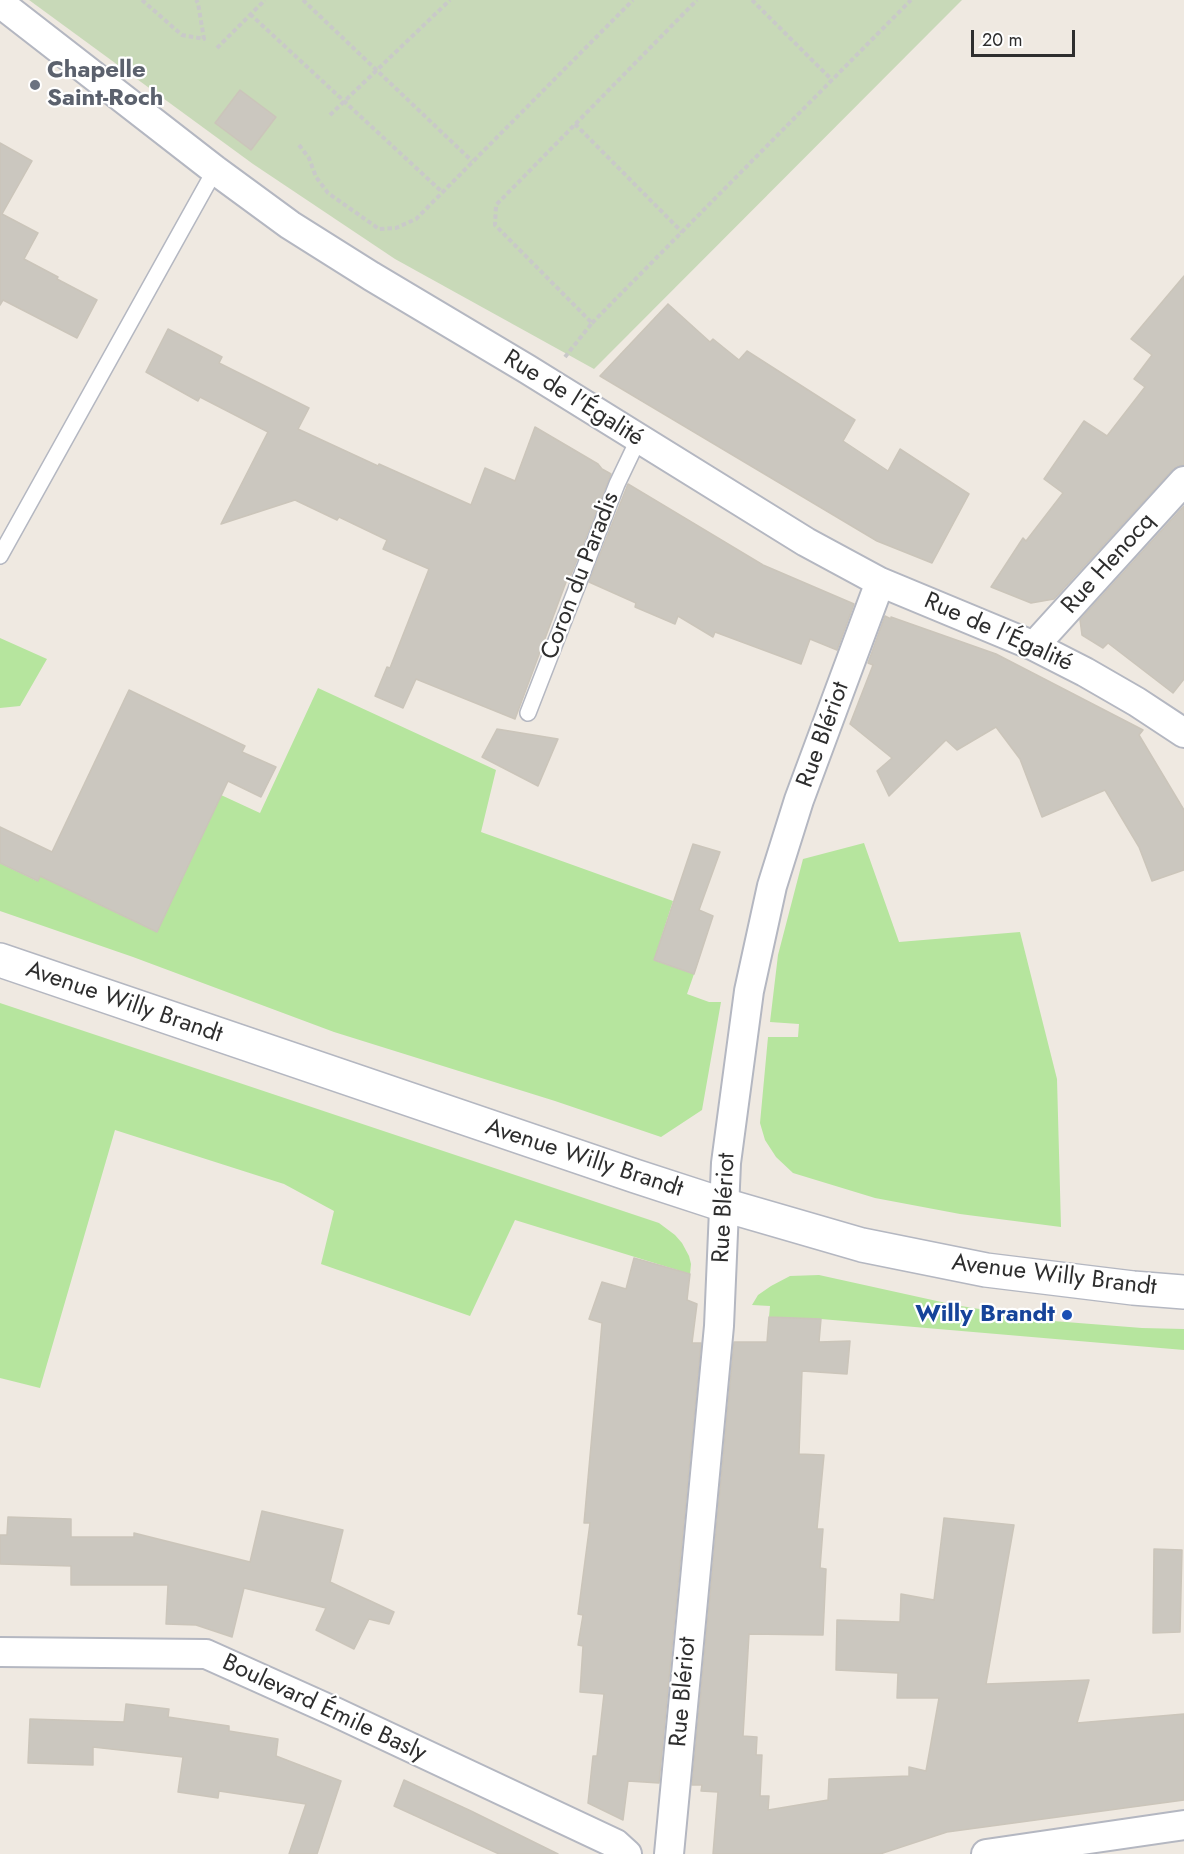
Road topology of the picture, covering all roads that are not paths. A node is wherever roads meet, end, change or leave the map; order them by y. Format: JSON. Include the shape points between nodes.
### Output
{"nodes":[{"id":1,"x":0,"y":3,"type":"edge"},
{"id":2,"x":215,"y":170,"type":"junction"},
{"id":3,"x":638,"y":440,"type":"junction"},
{"id":4,"x":1184,"y":481,"type":"edge"},
{"id":5,"x":0,"y":556,"type":"edge"},
{"id":6,"x":880,"y":582,"type":"junction"},
{"id":7,"x":1034,"y":646,"type":"junction"},
{"id":8,"x":528,"y":713,"type":"dead end"},
{"id":9,"x":1184,"y":733,"type":"edge"},
{"id":10,"x":0,"y":960,"type":"edge"},
{"id":11,"x":724,"y":1205,"type":"junction"},
{"id":12,"x":1184,"y":1292,"type":"edge"},
{"id":13,"x":0,"y":1652,"type":"edge"},
{"id":14,"x":1182,"y":1827,"type":"edge"},
{"id":15,"x":627,"y":1854,"type":"edge"},
{"id":16,"x":669,"y":1854,"type":"edge"},
{"id":17,"x":986,"y":1854,"type":"edge"}],
"edges":[{"from":1,"to":2,"type":"street","name":"Rue de l'Égalité"},
{"from":2,"to":3,"type":"street","name":"Rue de l'Égalité","via":[[317,243]]},
{"from":2,"to":5,"type":"lane"},
{"from":3,"to":6,"type":"street","name":"Rue de l'Égalité"},
{"from":3,"to":8,"type":"lane","name":"Coron du Paradis","via":[[616,484]]},
{"from":4,"to":7,"type":"street","name":"Rue Henocq"},
{"from":6,"to":7,"type":"street","name":"Rue de l'Égalité"},
{"from":6,"to":11,"type":"street","name":"Rue Blériot","via":[[799,800],[772,886],[749,991],[726,1162]]},
{"from":7,"to":9,"type":"street","name":"Rue de l'Égalité","via":[[1137,702]]},
{"from":10,"to":11,"type":"main road","name":"Avenue Willy Brandt"},
{"from":11,"to":12,"type":"main road","name":"Avenue Willy Brandt","via":[[921,1258],[986,1270]]},
{"from":11,"to":16,"type":"street","name":"Rue Blériot","via":[[719,1326]]},
{"from":13,"to":15,"type":"street","name":"Boulevard Émile Basly","via":[[206,1654],[616,1844]]},
{"from":14,"to":17,"type":"street"}]}
